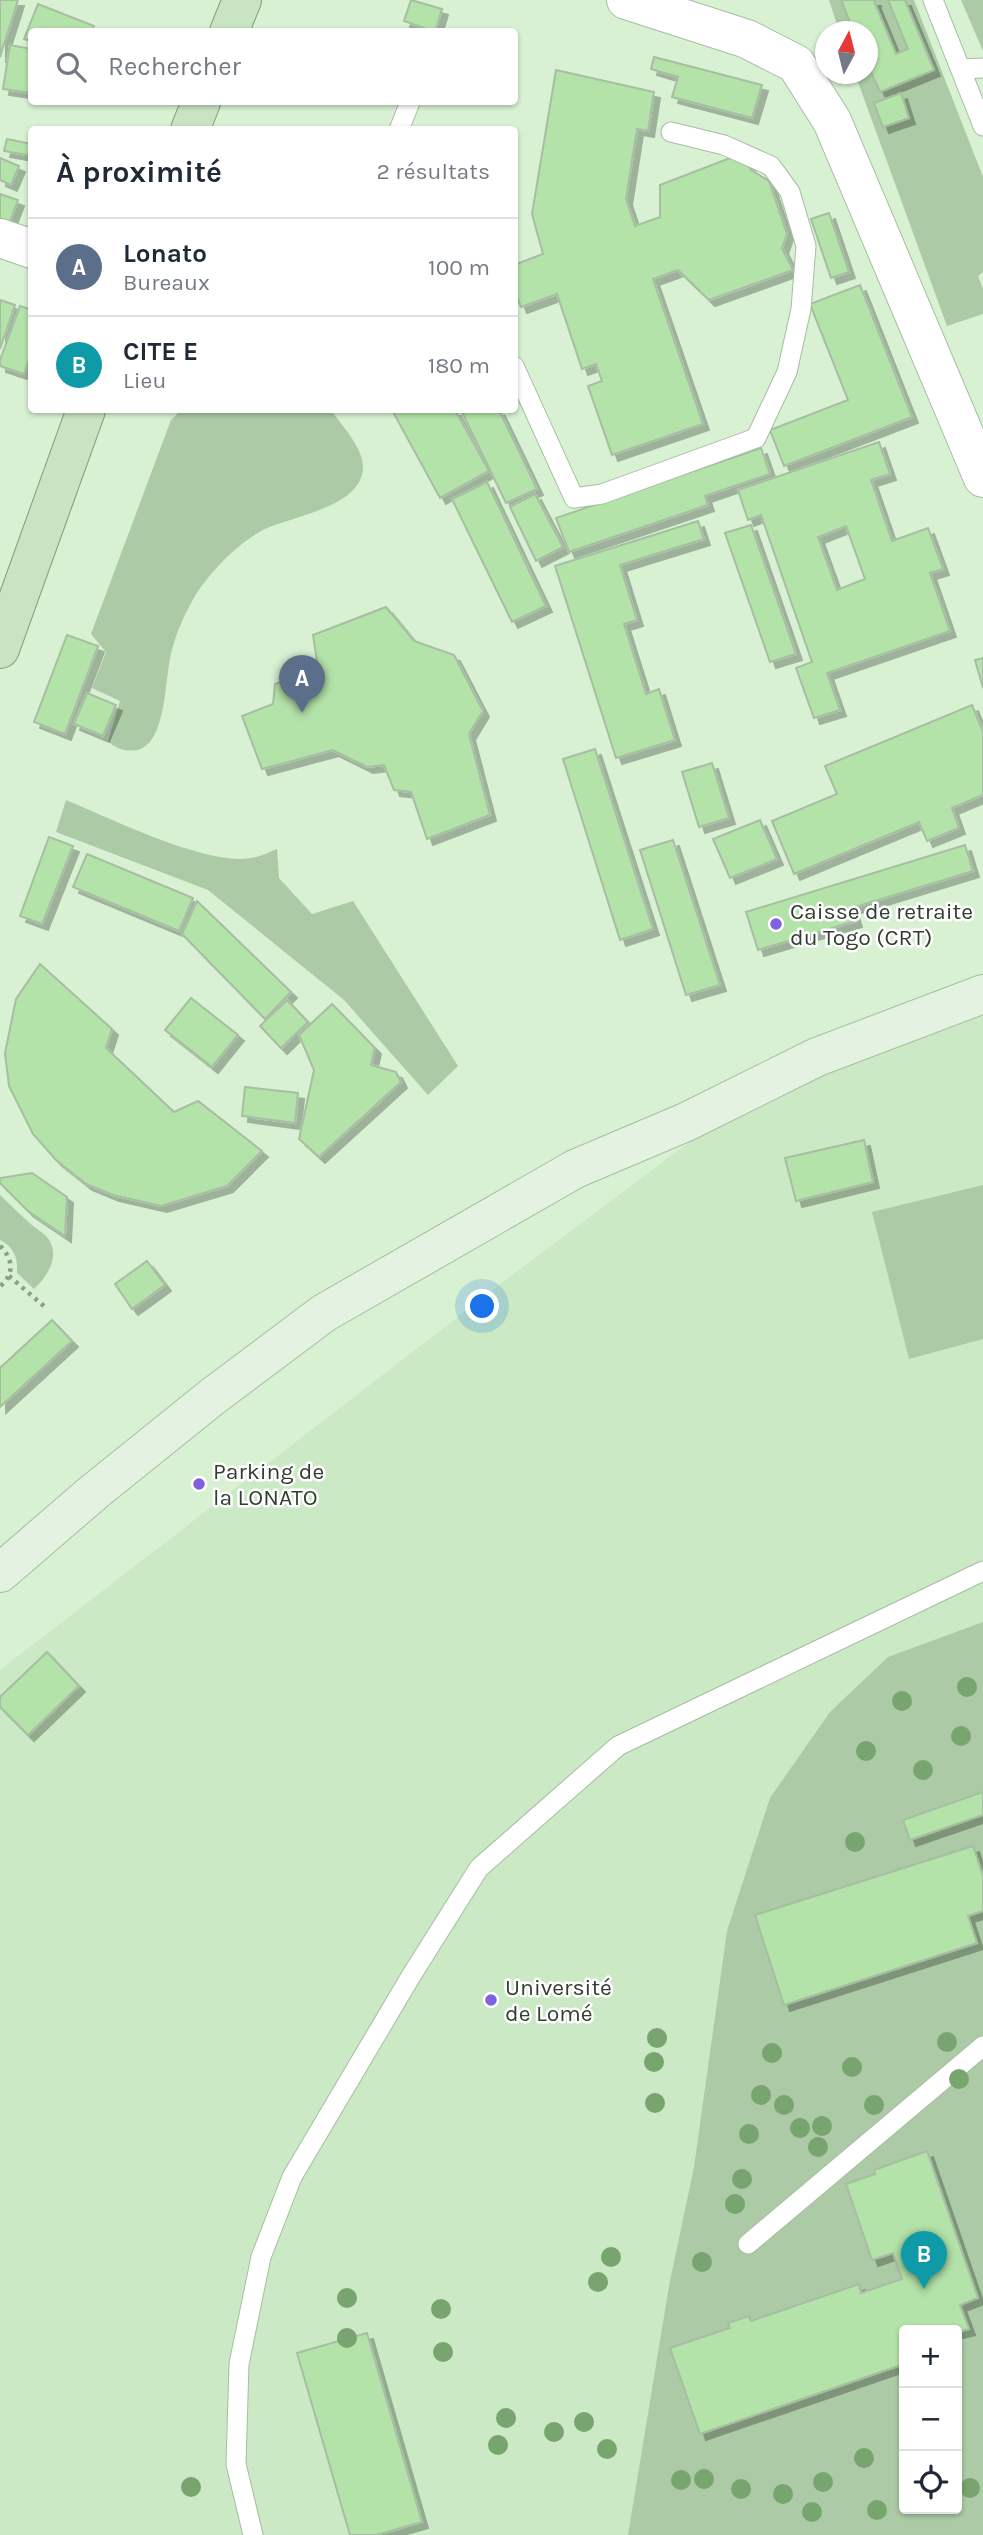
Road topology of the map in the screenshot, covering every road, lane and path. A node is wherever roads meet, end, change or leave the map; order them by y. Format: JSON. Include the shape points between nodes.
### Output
{"nodes":[{"id":1,"x":242,"y":0,"type":"edge"},
{"id":2,"x":626,"y":0,"type":"edge"},
{"id":3,"x":933,"y":0,"type":"edge"},
{"id":4,"x":231,"y":28,"type":"edge"},
{"id":5,"x":983,"y":68,"type":"edge"},
{"id":6,"x":962,"y":69,"type":"junction"},
{"id":7,"x":200,"y":105,"type":"edge"},
{"id":8,"x":409,"y":105,"type":"edge"},
{"id":9,"x":192,"y":126,"type":"edge"},
{"id":10,"x":401,"y":126,"type":"edge"},
{"id":11,"x":983,"y":126,"type":"edge"},
{"id":12,"x":671,"y":132,"type":"dead end"},
{"id":13,"x":0,"y":238,"type":"edge"},
{"id":14,"x":28,"y":248,"type":"edge"},
{"id":15,"x":518,"y":375,"type":"edge"},
{"id":16,"x":85,"y":413,"type":"edge"},
{"id":17,"x":983,"y":478,"type":"edge"},
{"id":18,"x":0,"y":649,"type":"edge"},
{"id":19,"x":983,"y":994,"type":"edge"},
{"id":20,"x":0,"y":1246,"type":"edge"},
{"id":21,"x":9,"y":1276,"type":"junction"},
{"id":22,"x":0,"y":1286,"type":"edge"},
{"id":23,"x":45,"y":1307,"type":"dead end"},
{"id":24,"x":983,"y":1570,"type":"edge"},
{"id":25,"x":0,"y":1573,"type":"edge"},
{"id":26,"x":983,"y":2046,"type":"edge"},
{"id":27,"x":748,"y":2244,"type":"dead end"},
{"id":28,"x":253,"y":2535,"type":"edge"}],
"edges":[{"from":1,"to":4,"type":"main road"},
{"from":2,"to":17,"type":"street","via":[[747,39],[796,64],[832,121]]},
{"from":3,"to":6,"type":"lane"},
{"from":5,"to":6,"type":"lane"},
{"from":6,"to":11,"type":"lane"},
{"from":7,"to":9,"type":"main road"},
{"from":8,"to":10,"type":"lane"},
{"from":12,"to":15,"type":"lane","via":[[724,145],[771,166],[790,192],[806,246],[787,372],[756,438],[602,494],[574,498]]},
{"from":13,"to":14,"type":"street"},
{"from":16,"to":18,"type":"main road"},
{"from":19,"to":25,"type":"street","via":[[817,1057],[686,1122],[575,1169],[324,1313],[104,1483]]},
{"from":20,"to":21,"type":"path","via":[[10,1260]]},
{"from":21,"to":22,"type":"path"},
{"from":21,"to":23,"type":"path"},
{"from":24,"to":28,"type":"lane","via":[[618,1746],[479,1868],[292,2177],[261,2257],[239,2364],[236,2464]]},
{"from":26,"to":27,"type":"lane"}]}
